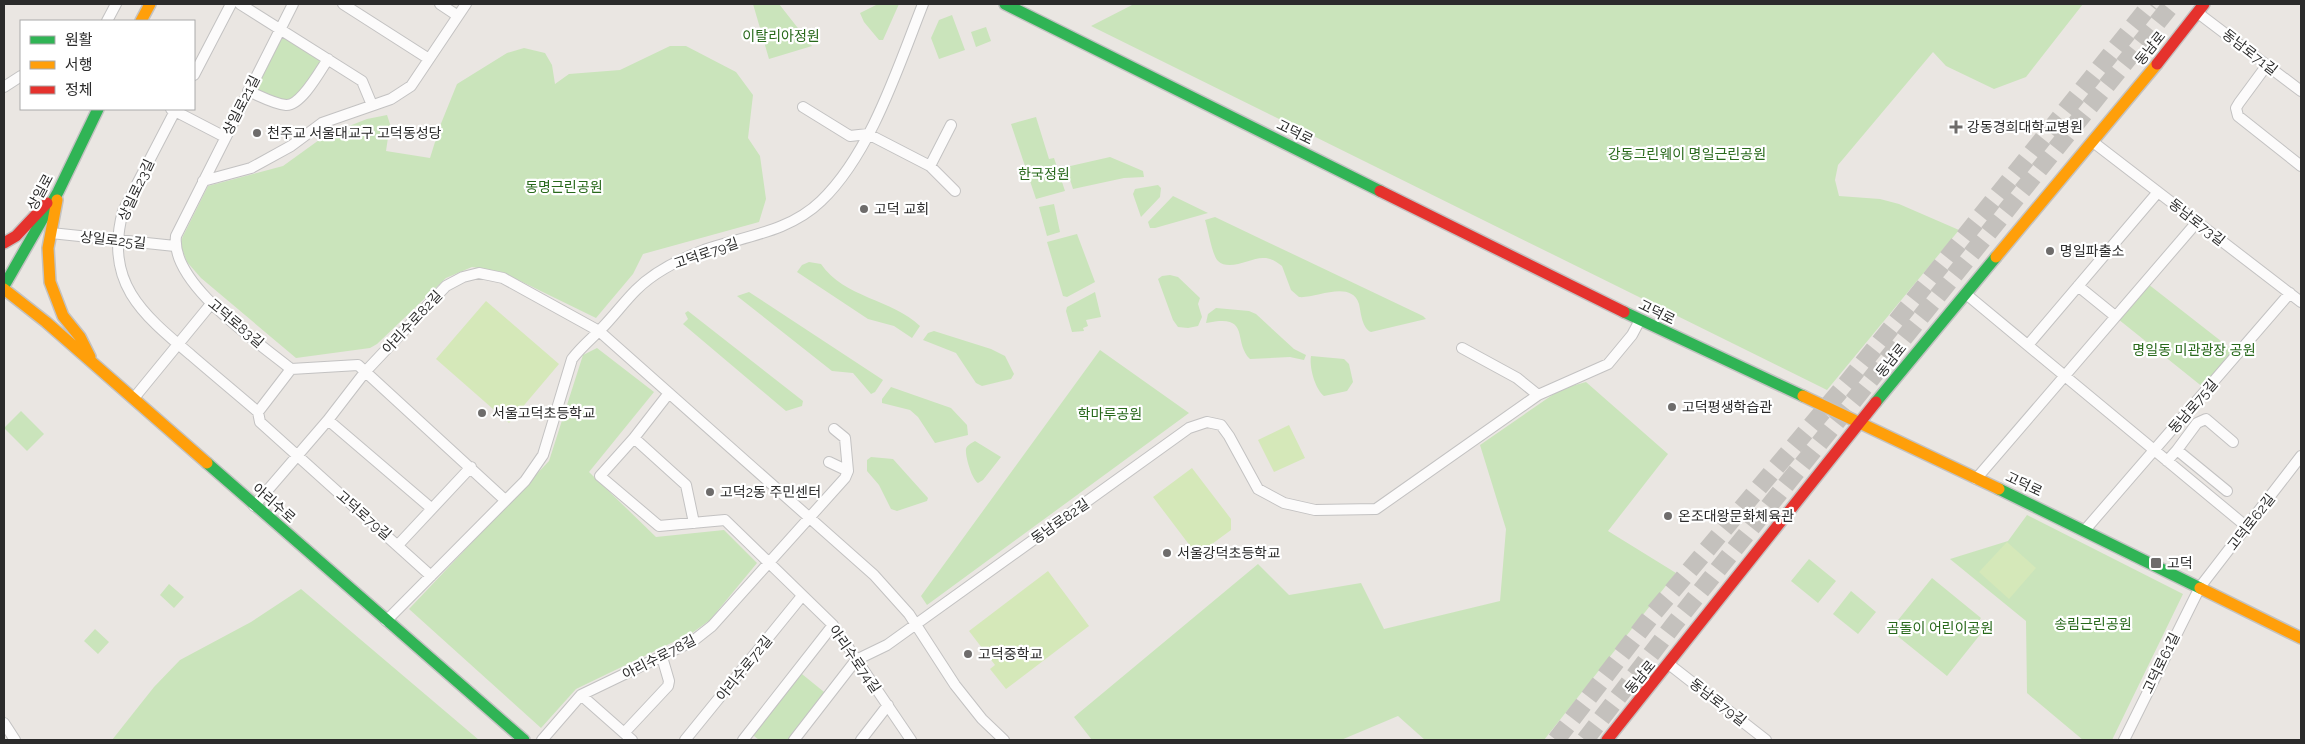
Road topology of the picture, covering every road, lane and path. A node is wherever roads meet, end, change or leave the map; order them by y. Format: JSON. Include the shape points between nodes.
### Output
{"nodes":[{"id":1,"x":116,"y":4,"type":"edge"},
{"id":2,"x":150,"y":4,"type":"edge"},
{"id":3,"x":231,"y":4,"type":"edge"},
{"id":4,"x":240,"y":4,"type":"edge"},
{"id":5,"x":293,"y":4,"type":"edge"},
{"id":6,"x":343,"y":4,"type":"edge"},
{"id":7,"x":440,"y":4,"type":"edge"},
{"id":8,"x":466,"y":4,"type":"edge"},
{"id":9,"x":923,"y":4,"type":"edge"},
{"id":10,"x":1005,"y":4,"type":"edge"},
{"id":11,"x":2201,"y":8,"type":"edge"},
{"id":12,"x":458,"y":16,"type":"junction"},
{"id":13,"x":107,"y":20,"type":"edge"},
{"id":14,"x":142,"y":20,"type":"edge"},
{"id":15,"x":280,"y":29,"type":"junction"},
{"id":16,"x":328,"y":59,"type":"junction"},
{"id":17,"x":429,"y":59,"type":"junction"},
{"id":18,"x":2268,"y":65,"type":"junction"},
{"id":19,"x":195,"y":73,"type":"edge"},
{"id":20,"x":20,"y":77,"type":"edge"},
{"id":21,"x":4,"y":87,"type":"edge"},
{"id":22,"x":2301,"y":91,"type":"edge"},
{"id":23,"x":248,"y":92,"type":"junction"},
{"id":24,"x":372,"y":105,"type":"junction"},
{"id":25,"x":803,"y":108,"type":"dead end"},
{"id":26,"x":98,"y":110,"type":"edge"},
{"id":27,"x":174,"y":110,"type":"edge"},
{"id":28,"x":951,"y":125,"type":"dead end"},
{"id":29,"x":868,"y":134,"type":"junction"},
{"id":30,"x":226,"y":137,"type":"junction"},
{"id":31,"x":2093,"y":142,"type":"junction"},
{"id":32,"x":930,"y":166,"type":"junction"},
{"id":33,"x":2301,"y":166,"type":"edge"},
{"id":34,"x":203,"y":181,"type":"junction"},
{"id":35,"x":955,"y":191,"type":"dead end"},
{"id":36,"x":58,"y":192,"type":"junction"},
{"id":37,"x":2158,"y":192,"type":"junction"},
{"id":38,"x":2197,"y":222,"type":"junction"},
{"id":39,"x":52,"y":233,"type":"junction"},
{"id":40,"x":116,"y":240,"type":"junction"},
{"id":41,"x":4,"y":243,"type":"edge"},
{"id":42,"x":175,"y":246,"type":"junction"},
{"id":43,"x":2078,"y":286,"type":"junction"},
{"id":44,"x":4,"y":288,"type":"edge"},
{"id":45,"x":2290,"y":293,"type":"junction"},
{"id":46,"x":1966,"y":294,"type":"junction"},
{"id":47,"x":2301,"y":302,"type":"edge"},
{"id":48,"x":211,"y":304,"type":"junction"},
{"id":49,"x":2115,"y":316,"type":"junction"},
{"id":50,"x":1640,"y":320,"type":"junction"},
{"id":51,"x":599,"y":331,"type":"junction"},
{"id":52,"x":178,"y":344,"type":"junction"},
{"id":53,"x":2028,"y":345,"type":"junction"},
{"id":54,"x":1462,"y":348,"type":"dead end"},
{"id":55,"x":94,"y":366,"type":"junction"},
{"id":56,"x":291,"y":369,"type":"junction"},
{"id":57,"x":365,"y":372,"type":"junction"},
{"id":58,"x":2064,"y":376,"type":"junction"},
{"id":59,"x":669,"y":393,"type":"junction"},
{"id":60,"x":1538,"y":395,"type":"junction"},
{"id":61,"x":134,"y":398,"type":"junction"},
{"id":62,"x":258,"y":412,"type":"junction"},
{"id":63,"x":328,"y":420,"type":"junction"},
{"id":64,"x":1859,"y":423,"type":"junction"},
{"id":65,"x":834,"y":429,"type":"dead end"},
{"id":66,"x":634,"y":438,"type":"junction"},
{"id":67,"x":2233,"y":442,"type":"dead end"},
{"id":68,"x":2154,"y":450,"type":"junction"},
{"id":69,"x":2176,"y":450,"type":"junction"},
{"id":70,"x":296,"y":456,"type":"junction"},
{"id":71,"x":2301,"y":456,"type":"edge"},
{"id":72,"x":2167,"y":461,"type":"junction"},
{"id":73,"x":828,"y":462,"type":"dead end"},
{"id":74,"x":471,"y":467,"type":"junction"},
{"id":75,"x":848,"y":471,"type":"junction"},
{"id":76,"x":1976,"y":478,"type":"junction"},
{"id":77,"x":2227,"y":491,"type":"dead end"},
{"id":78,"x":506,"y":500,"type":"junction"},
{"id":79,"x":254,"y":506,"type":"junction"},
{"id":80,"x":431,"y":508,"type":"junction"},
{"id":81,"x":809,"y":518,"type":"junction"},
{"id":82,"x":694,"y":523,"type":"junction"},
{"id":83,"x":2247,"y":527,"type":"junction"},
{"id":84,"x":2085,"y":530,"type":"junction"},
{"id":85,"x":398,"y":545,"type":"junction"},
{"id":86,"x":769,"y":564,"type":"junction"},
{"id":87,"x":431,"y":576,"type":"junction"},
{"id":88,"x":2200,"y":587,"type":"junction"},
{"id":89,"x":802,"y":596,"type":"junction"},
{"id":90,"x":386,"y":621,"type":"junction"},
{"id":91,"x":915,"y":624,"type":"junction"},
{"id":92,"x":833,"y":625,"type":"junction"},
{"id":93,"x":2301,"y":638,"type":"edge"},
{"id":94,"x":662,"y":657,"type":"junction"},
{"id":95,"x":856,"y":660,"type":"junction"},
{"id":96,"x":1670,"y":665,"type":"junction"},
{"id":97,"x":581,"y":695,"type":"junction"},
{"id":98,"x":888,"y":705,"type":"junction"},
{"id":99,"x":4,"y":724,"type":"edge"},
{"id":100,"x":628,"y":737,"type":"edge"},
{"id":101,"x":15,"y":740,"type":"edge"},
{"id":102,"x":524,"y":740,"type":"edge"},
{"id":103,"x":542,"y":740,"type":"edge"},
{"id":104,"x":685,"y":740,"type":"edge"},
{"id":105,"x":743,"y":740,"type":"edge"},
{"id":106,"x":794,"y":740,"type":"edge"},
{"id":107,"x":861,"y":740,"type":"edge"},
{"id":108,"x":911,"y":740,"type":"edge"},
{"id":109,"x":1004,"y":740,"type":"edge"},
{"id":110,"x":1607,"y":740,"type":"edge"},
{"id":111,"x":1766,"y":740,"type":"edge"},
{"id":112,"x":2124,"y":740,"type":"edge"}],
"edges":[{"from":1,"to":13,"type":"street"},
{"from":2,"to":14,"type":"main road"},
{"from":3,"to":19,"type":"street"},
{"from":4,"to":15,"type":"street"},
{"from":5,"to":15,"type":"street","name":"상일로21길"},
{"from":6,"to":17,"type":"street"},
{"from":7,"to":12,"type":"street"},
{"from":8,"to":12,"type":"street"},
{"from":9,"to":29,"type":"street","name":"고덕로79길"},
{"from":10,"to":50,"type":"main road","name":"고덕로"},
{"from":11,"to":18,"type":"street","name":"동남로71길"},
{"from":11,"to":31,"type":"main road","name":"동남로"},
{"from":12,"to":17,"type":"street"},
{"from":15,"to":16,"type":"street"},
{"from":15,"to":23,"type":"street","name":"상일로21길"},
{"from":16,"to":23,"type":"street","via":[[293,104],[284,105]]},
{"from":16,"to":24,"type":"street","via":[[362,81]]},
{"from":17,"to":24,"type":"street","via":[[410,86],[390,99]]},
{"from":18,"to":22,"type":"street","name":"동남로71길"},
{"from":18,"to":33,"type":"street","via":[[2239,103],[2238,116]]},
{"from":20,"to":21,"type":"street"},
{"from":23,"to":30,"type":"street","name":"상일로21길"},
{"from":24,"to":34,"type":"street","via":[[322,123],[291,146],[250,168]]},
{"from":25,"to":29,"type":"street","via":[[850,136]]},
{"from":26,"to":36,"type":"main road","name":"상일로"},
{"from":27,"to":30,"type":"street"},
{"from":27,"to":40,"type":"street","name":"상일로23길","via":[[123,211]]},
{"from":28,"to":32,"type":"street"},
{"from":29,"to":32,"type":"street"},
{"from":29,"to":51,"type":"street","name":"고덕로79길","via":[[847,171],[821,202],[784,226],[705,250],[669,266],[638,288]]},
{"from":30,"to":34,"type":"street","name":"상일로21길"},
{"from":31,"to":37,"type":"street","name":"동남로73길"},
{"from":31,"to":46,"type":"main road","name":"동남로"},
{"from":32,"to":35,"type":"street"},
{"from":34,"to":42,"type":"street","via":[[176,236]]},
{"from":36,"to":39,"type":"main road"},
{"from":36,"to":41,"type":"main road","via":[[16,236]]},
{"from":36,"to":44,"type":"main road","name":"상일로"},
{"from":37,"to":38,"type":"street","name":"동남로73길"},
{"from":37,"to":43,"type":"street"},
{"from":38,"to":45,"type":"street","name":"동남로73길"},
{"from":38,"to":49,"type":"street"},
{"from":39,"to":40,"type":"street","name":"상일로25길"},
{"from":39,"to":55,"type":"main road","via":[[48,262],[55,297]]},
{"from":40,"to":42,"type":"street","name":"상일로25길"},
{"from":40,"to":52,"type":"street","name":"상일로23길","via":[[123,279],[134,300]]},
{"from":42,"to":48,"type":"street","name":"고덕로83길","via":[[180,265]]},
{"from":43,"to":49,"type":"street"},
{"from":43,"to":53,"type":"street"},
{"from":44,"to":55,"type":"main road","name":"아리수로"},
{"from":45,"to":47,"type":"street","name":"동남로73길"},
{"from":45,"to":68,"type":"street","name":"동남로75길"},
{"from":46,"to":53,"type":"street"},
{"from":46,"to":64,"type":"main road","name":"동남로"},
{"from":48,"to":52,"type":"street"},
{"from":48,"to":56,"type":"street","name":"고덕로83길"},
{"from":49,"to":58,"type":"street"},
{"from":50,"to":60,"type":"street","via":[[1608,364]]},
{"from":50,"to":64,"type":"main road","name":"고덕로"},
{"from":51,"to":57,"type":"street","name":"아리수로82길","via":[[503,278],[480,273],[446,286]]},
{"from":51,"to":59,"type":"street"},
{"from":51,"to":78,"type":"street","name":"고덕로79길","via":[[572,359],[543,455],[525,481]]},
{"from":52,"to":61,"type":"street"},
{"from":52,"to":62,"type":"street"},
{"from":53,"to":58,"type":"street"},
{"from":54,"to":60,"type":"street","via":[[1517,378]]},
{"from":55,"to":61,"type":"main road","name":"아리수로"},
{"from":56,"to":57,"type":"street","via":[[358,364]]},
{"from":56,"to":62,"type":"street"},
{"from":57,"to":63,"type":"street","name":"아리수로82길"},
{"from":57,"to":74,"type":"street"},
{"from":58,"to":68,"type":"street"},
{"from":58,"to":76,"type":"street"},
{"from":59,"to":66,"type":"street"},
{"from":59,"to":81,"type":"street"},
{"from":60,"to":91,"type":"street","name":"동남로82길","via":[[1376,510],[1315,510],[1284,503],[1258,489],[1221,425],[1207,422],[1189,428]]},
{"from":61,"to":79,"type":"main road","name":"아리수로"},
{"from":62,"to":70,"type":"street","via":[[260,422]]},
{"from":63,"to":70,"type":"street","name":"아리수로82길"},
{"from":63,"to":80,"type":"street"},
{"from":64,"to":76,"type":"main road","name":"고덕로"},
{"from":64,"to":96,"type":"main road","name":"동남로"},
{"from":65,"to":75,"type":"street","via":[[845,438]]},
{"from":66,"to":82,"type":"street","via":[[686,485]]},
{"from":66,"to":82,"type":"street","via":[[600,476],[659,526]]},
{"from":67,"to":69,"type":"street","via":[[2206,419],[2197,423]]},
{"from":68,"to":72,"type":"street"},
{"from":68,"to":84,"type":"street","name":"동남로75길"},
{"from":69,"to":72,"type":"street"},
{"from":69,"to":77,"type":"street"},
{"from":70,"to":79,"type":"street","name":"아리수로82길"},
{"from":70,"to":85,"type":"street","name":"고덕로79길"},
{"from":71,"to":83,"type":"street","name":"고덕로62길"},
{"from":72,"to":83,"type":"street"},
{"from":73,"to":75,"type":"street"},
{"from":74,"to":78,"type":"street"},
{"from":74,"to":80,"type":"street"},
{"from":75,"to":81,"type":"street","name":"아리수로78길"},
{"from":76,"to":84,"type":"main road","name":"고덕로"},
{"from":78,"to":87,"type":"street","name":"고덕로79길"},
{"from":79,"to":90,"type":"main road","name":"아리수로"},
{"from":80,"to":85,"type":"street"},
{"from":81,"to":86,"type":"street","name":"아리수로78길"},
{"from":81,"to":91,"type":"street","via":[[874,575]]},
{"from":82,"to":86,"type":"street","via":[[725,520]]},
{"from":83,"to":88,"type":"street","name":"고덕로62길"},
{"from":84,"to":88,"type":"main road","name":"고덕로"},
{"from":85,"to":87,"type":"street","name":"고덕로79길"},
{"from":86,"to":89,"type":"street","name":"아리수로74길"},
{"from":86,"to":94,"type":"street","name":"아리수로78길","via":[[712,626],[693,641]]},
{"from":87,"to":90,"type":"street","name":"고덕로79길"},
{"from":88,"to":93,"type":"main road","name":"고덕로"},
{"from":88,"to":112,"type":"street","name":"고덕로61길"},
{"from":89,"to":92,"type":"street","name":"아리수로74길"},
{"from":89,"to":104,"type":"street","name":"아리수로72길"},
{"from":90,"to":102,"type":"main road","name":"아리수로"},
{"from":91,"to":95,"type":"street","name":"동남로82길","via":[[887,645]]},
{"from":91,"to":109,"type":"street","via":[[955,685]]},
{"from":92,"to":95,"type":"street","name":"아리수로74길"},
{"from":92,"to":105,"type":"street"},
{"from":94,"to":97,"type":"street","name":"아리수로78길"},
{"from":94,"to":100,"type":"street","via":[[668,686]]},
{"from":95,"to":98,"type":"street","name":"아리수로74길"},
{"from":95,"to":106,"type":"street"},
{"from":96,"to":110,"type":"main road","name":"동남로"},
{"from":96,"to":111,"type":"street","name":"동남로79길"},
{"from":97,"to":100,"type":"street"},
{"from":97,"to":103,"type":"street","name":"아리수로78길"},
{"from":98,"to":107,"type":"street"},
{"from":98,"to":108,"type":"street","name":"아리수로74길"},
{"from":99,"to":101,"type":"street"}]}
